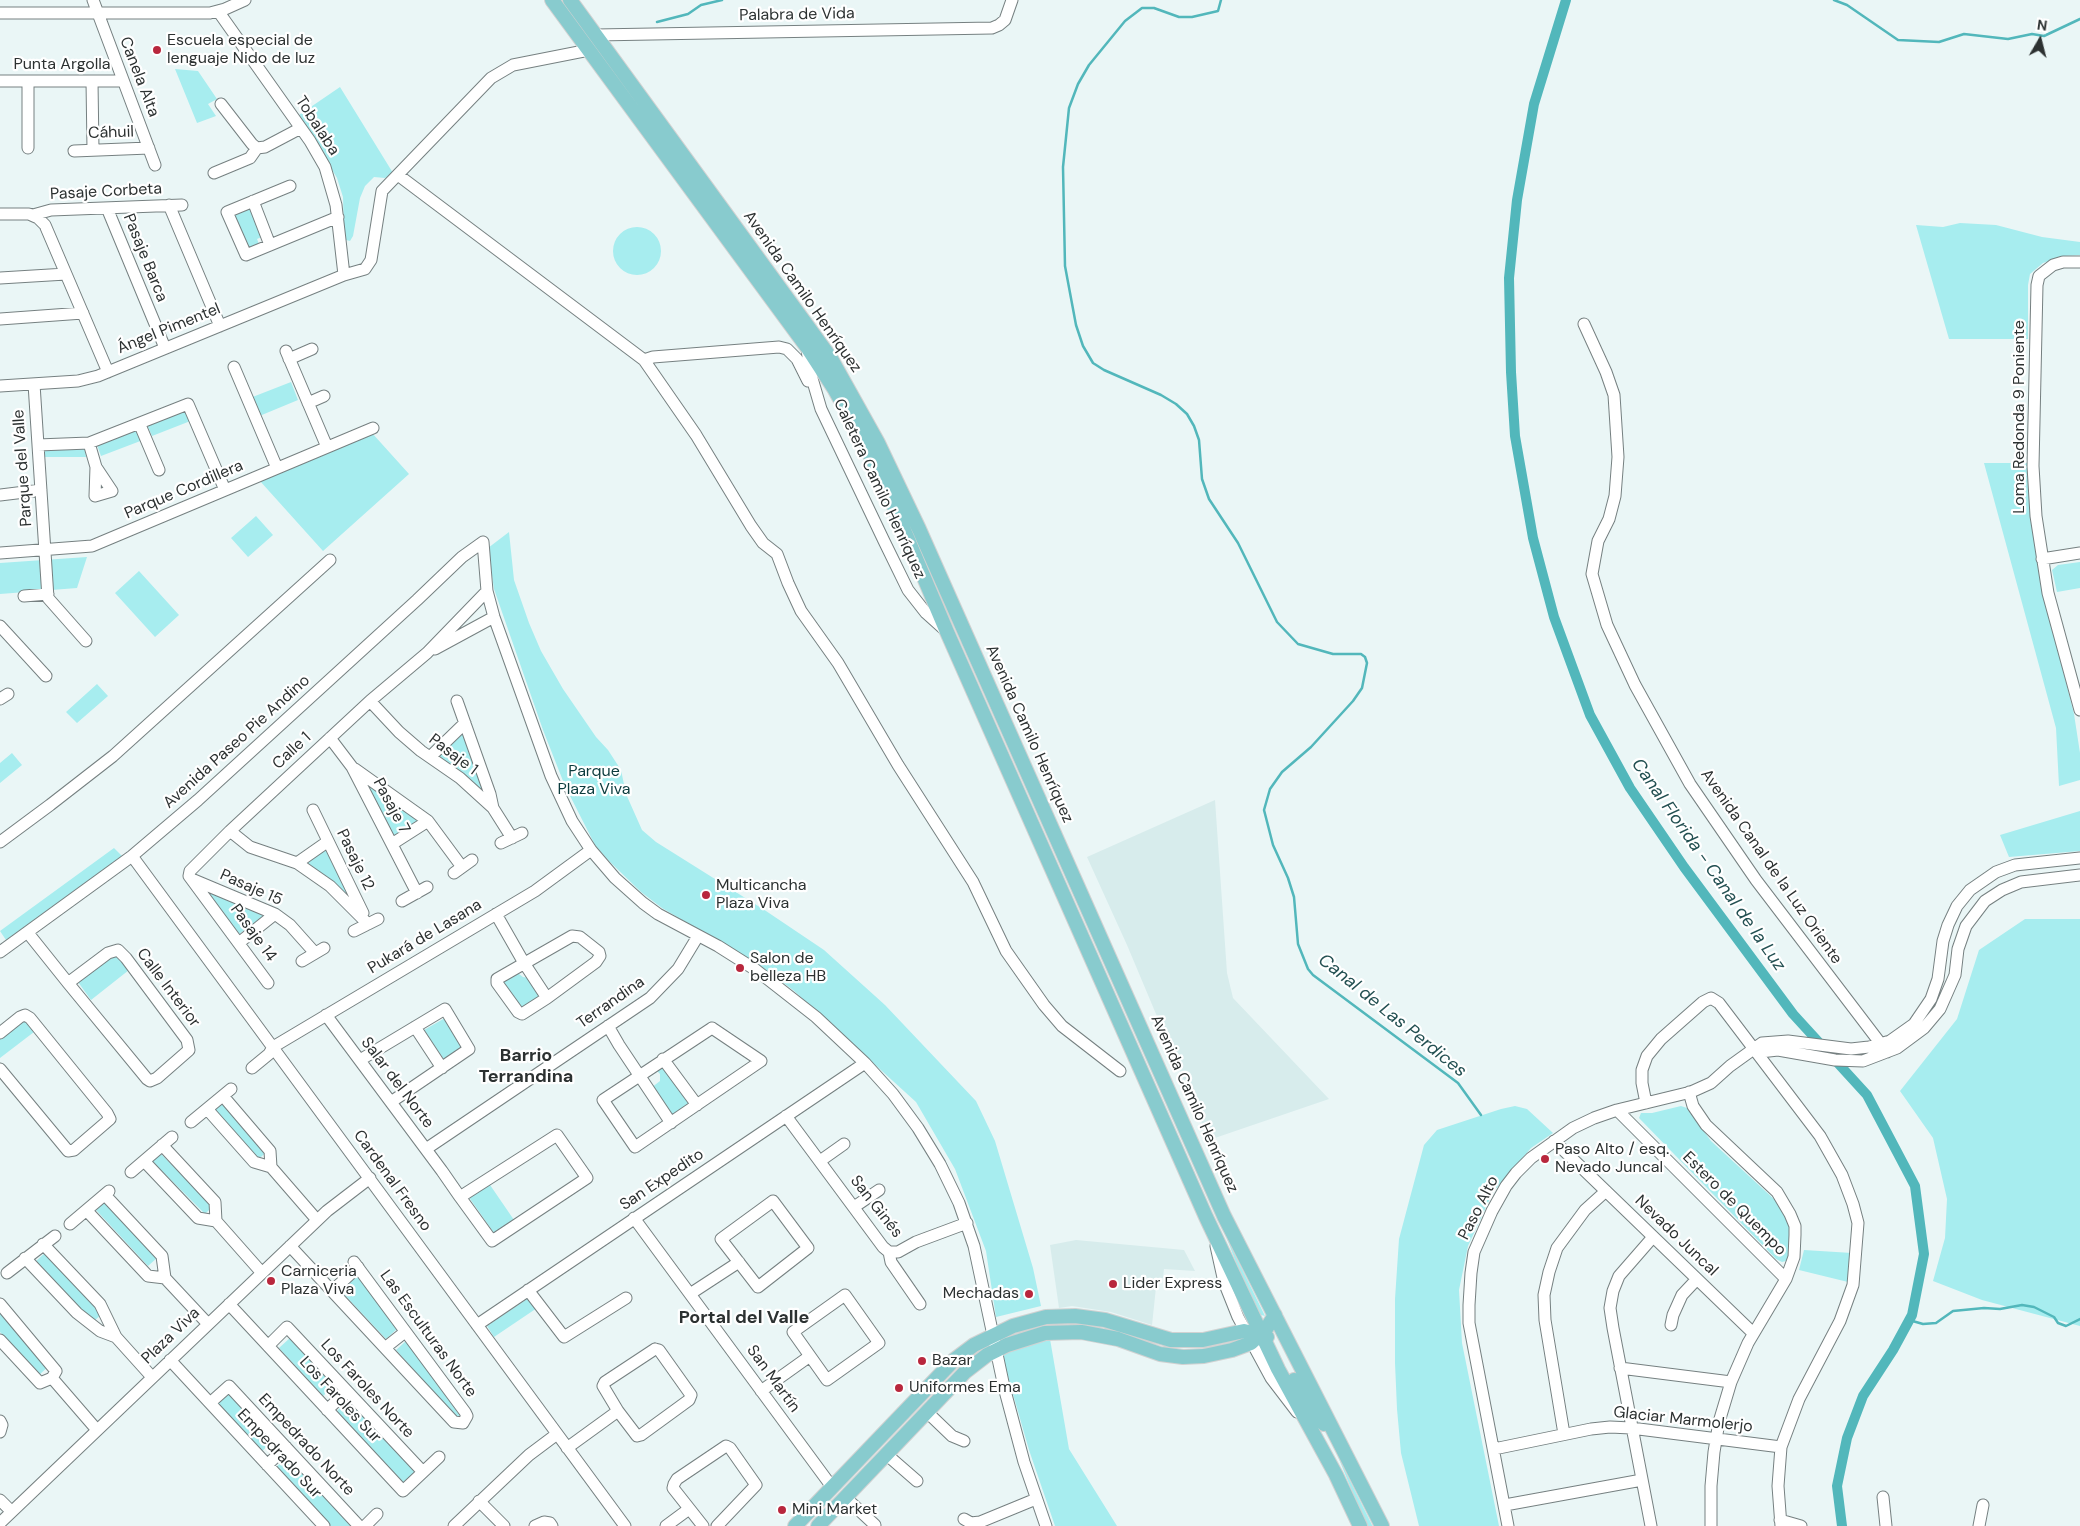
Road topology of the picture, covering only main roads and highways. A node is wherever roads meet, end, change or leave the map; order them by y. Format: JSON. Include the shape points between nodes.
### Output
{"nodes":[{"id":1,"x":552,"y":0,"type":"edge"},
{"id":2,"x":570,"y":0,"type":"edge"},
{"id":3,"x":1275,"y":1314,"type":"junction"},
{"id":4,"x":1252,"y":1336,"type":"junction"},
{"id":5,"x":1203,"y":1340,"type":"junction"},
{"id":6,"x":1204,"y":1356,"type":"junction"},
{"id":7,"x":1338,"y":1439,"type":"junction"},
{"id":8,"x":795,"y":1526,"type":"edge"},
{"id":9,"x":818,"y":1526,"type":"edge"},
{"id":10,"x":1360,"y":1526,"type":"edge"},
{"id":11,"x":1382,"y":1526,"type":"edge"}],
"edges":[{"from":1,"to":4,"type":"main road","name":"Avenida Camilo Henríquez","via":[[807,347],[872,458],[1214,1232]]},
{"from":2,"to":3,"type":"main road","name":"Avenida Camilo Henríquez","via":[[830,358],[878,443],[1224,1216]]},
{"from":3,"to":4,"type":"main road"},
{"from":3,"to":7,"type":"main road","name":"Avenida Camilo Henríquez"},
{"from":4,"to":5,"type":"main road"},
{"from":4,"to":6,"type":"main road","via":[[1232,1350]]},
{"from":4,"to":7,"type":"main road","via":[[1271,1339],[1304,1398]]},
{"from":4,"to":10,"type":"main road","name":"Avenida Camilo Henríquez","via":[[1308,1424]]},
{"from":5,"to":6,"type":"main road"},
{"from":5,"to":8,"type":"main road","via":[[1161,1338],[1105,1320],[1075,1316],[1032,1320],[992,1335],[974,1345],[938,1375]]},
{"from":6,"to":9,"type":"main road","via":[[1166,1355],[1105,1336],[1069,1332],[1032,1336],[996,1350],[965,1372]]},
{"from":7,"to":11,"type":"main road","name":"Avenida Camilo Henríquez"}]}
